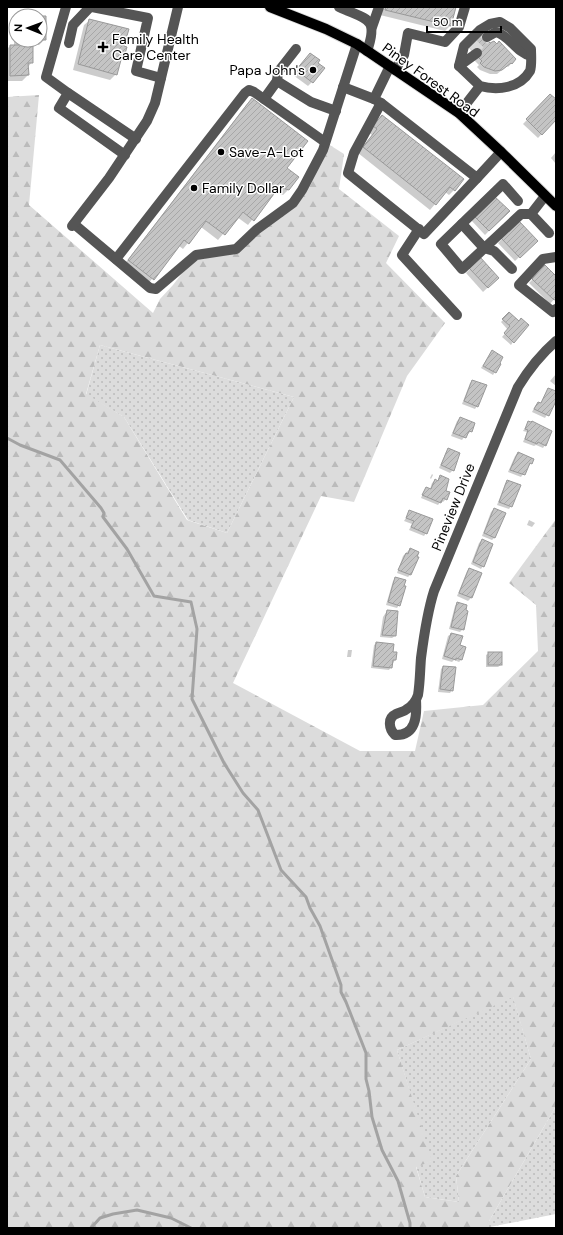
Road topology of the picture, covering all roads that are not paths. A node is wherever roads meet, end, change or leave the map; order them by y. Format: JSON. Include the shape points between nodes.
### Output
{"nodes":[{"id":1,"x":66,"y":7,"type":"edge"},
{"id":2,"x":91,"y":7,"type":"edge"},
{"id":3,"x":178,"y":7,"type":"edge"},
{"id":4,"x":270,"y":7,"type":"edge"},
{"id":5,"x":339,"y":7,"type":"edge"},
{"id":6,"x":379,"y":7,"type":"edge"},
{"id":7,"x":465,"y":7,"type":"edge"},
{"id":8,"x":372,"y":27,"type":"junction"},
{"id":9,"x":69,"y":43,"type":"dead end"},
{"id":10,"x":358,"y":44,"type":"junction"},
{"id":11,"x":296,"y":49,"type":"dead end"},
{"id":12,"x":473,"y":50,"type":"tunnel mouth"},
{"id":13,"x":367,"y":51,"type":"junction"},
{"id":14,"x":530,"y":56,"type":"junction"},
{"id":15,"x":459,"y":66,"type":"junction"},
{"id":16,"x":393,"y":68,"type":"junction"},
{"id":17,"x":162,"y":78,"type":"junction"},
{"id":18,"x":277,"y":81,"type":"junction"},
{"id":19,"x":480,"y":86,"type":"junction"},
{"id":20,"x":343,"y":87,"type":"junction"},
{"id":21,"x":68,"y":93,"type":"junction"},
{"id":22,"x":264,"y":99,"type":"junction"},
{"id":23,"x":377,"y":101,"type":"junction"},
{"id":24,"x":336,"y":110,"type":"junction"},
{"id":25,"x":459,"y":113,"type":"junction"},
{"id":26,"x":136,"y":139,"type":"junction"},
{"id":27,"x":325,"y":142,"type":"junction"},
{"id":28,"x":502,"y":152,"type":"junction"},
{"id":29,"x":125,"y":154,"type":"junction"},
{"id":30,"x":477,"y":178,"type":"junction"},
{"id":31,"x":545,"y":196,"type":"junction"},
{"id":32,"x":518,"y":201,"type":"dead end"},
{"id":33,"x":556,"y":206,"type":"edge"},
{"id":34,"x":530,"y":214,"type":"junction"},
{"id":35,"x":462,"y":224,"type":"junction"},
{"id":36,"x":419,"y":229,"type":"junction"},
{"id":37,"x":548,"y":233,"type":"dead end"},
{"id":38,"x":484,"y":248,"type":"junction"},
{"id":39,"x":556,"y":257,"type":"edge"},
{"id":40,"x":116,"y":259,"type":"junction"},
{"id":41,"x":512,"y":269,"type":"dead end"},
{"id":42,"x":556,"y":309,"type":"edge"},
{"id":43,"x":457,"y":315,"type":"dead end"},
{"id":44,"x":556,"y":340,"type":"edge"},
{"id":45,"x":416,"y":700,"type":"dead end"}],
"edges":[{"from":1,"to":21,"type":"street","via":[[46,76]]},
{"from":2,"to":9,"type":"street","via":[[73,25]]},
{"from":2,"to":17,"type":"street","via":[[148,18],[136,71]]},
{"from":3,"to":17,"type":"street"},
{"from":4,"to":10,"type":"main road","name":"Piney Forest Road","via":[[326,28]]},
{"from":5,"to":8,"type":"street","via":[[369,21]]},
{"from":6,"to":8,"type":"street"},
{"from":7,"to":16,"type":"street","via":[[459,27],[445,42],[408,34],[404,55]]},
{"from":8,"to":13,"type":"street"},
{"from":10,"to":13,"type":"main road","name":"Piney Forest Road"},
{"from":10,"to":20,"type":"street"},
{"from":11,"to":18,"type":"street","via":[[278,72]]},
{"from":12,"to":15,"type":"street"},
{"from":13,"to":16,"type":"main road","name":"Piney Forest Road"},
{"from":14,"to":14,"type":"street","via":[[524,54],[503,34],[496,32],[487,37],[492,28],[506,30]]},
{"from":14,"to":15,"type":"street","via":[[531,49],[510,28],[500,22],[480,30],[464,46]]},
{"from":14,"to":19,"type":"street","via":[[530,69],[513,86],[491,89]]},
{"from":15,"to":19,"type":"street"},
{"from":16,"to":23,"type":"street"},
{"from":16,"to":25,"type":"main road","name":"Piney Forest Road"},
{"from":17,"to":26,"type":"street","via":[[156,103]]},
{"from":18,"to":22,"type":"street"},
{"from":18,"to":24,"type":"street","via":[[311,102]]},
{"from":19,"to":25,"type":"street"},
{"from":20,"to":23,"type":"street"},
{"from":20,"to":24,"type":"street"},
{"from":21,"to":26,"type":"street"},
{"from":21,"to":29,"type":"street","via":[[59,108]]},
{"from":22,"to":27,"type":"street"},
{"from":22,"to":40,"type":"street","via":[[249,90],[245,94]]},
{"from":23,"to":30,"type":"street"},
{"from":23,"to":36,"type":"street","via":[[348,173]]},
{"from":24,"to":27,"type":"street"},
{"from":25,"to":28,"type":"main road","name":"Piney Forest Road"},
{"from":26,"to":29,"type":"street"},
{"from":27,"to":40,"type":"street","via":[[293,203],[256,230],[236,249],[196,255],[156,289],[150,288]]},
{"from":28,"to":30,"type":"street"},
{"from":28,"to":31,"type":"main road","name":"Piney Forest Road"},
{"from":29,"to":40,"type":"street","via":[[73,225]]},
{"from":30,"to":36,"type":"street","via":[[424,234]]},
{"from":31,"to":33,"type":"main road","name":"Piney Forest Road"},
{"from":31,"to":34,"type":"street"},
{"from":32,"to":35,"type":"street","via":[[503,184]]},
{"from":34,"to":37,"type":"street"},
{"from":34,"to":38,"type":"street","via":[[521,214]]},
{"from":35,"to":38,"type":"street"},
{"from":35,"to":38,"type":"street","via":[[441,244],[462,269]]},
{"from":36,"to":43,"type":"street","via":[[402,255]]},
{"from":38,"to":41,"type":"street","via":[[494,251]]},
{"from":39,"to":42,"type":"street","via":[[543,259],[519,285],[553,312]]},
{"from":44,"to":45,"type":"street","name":"Pineview Drive","via":[[541,354],[518,387],[434,591],[425,625]]}]}
